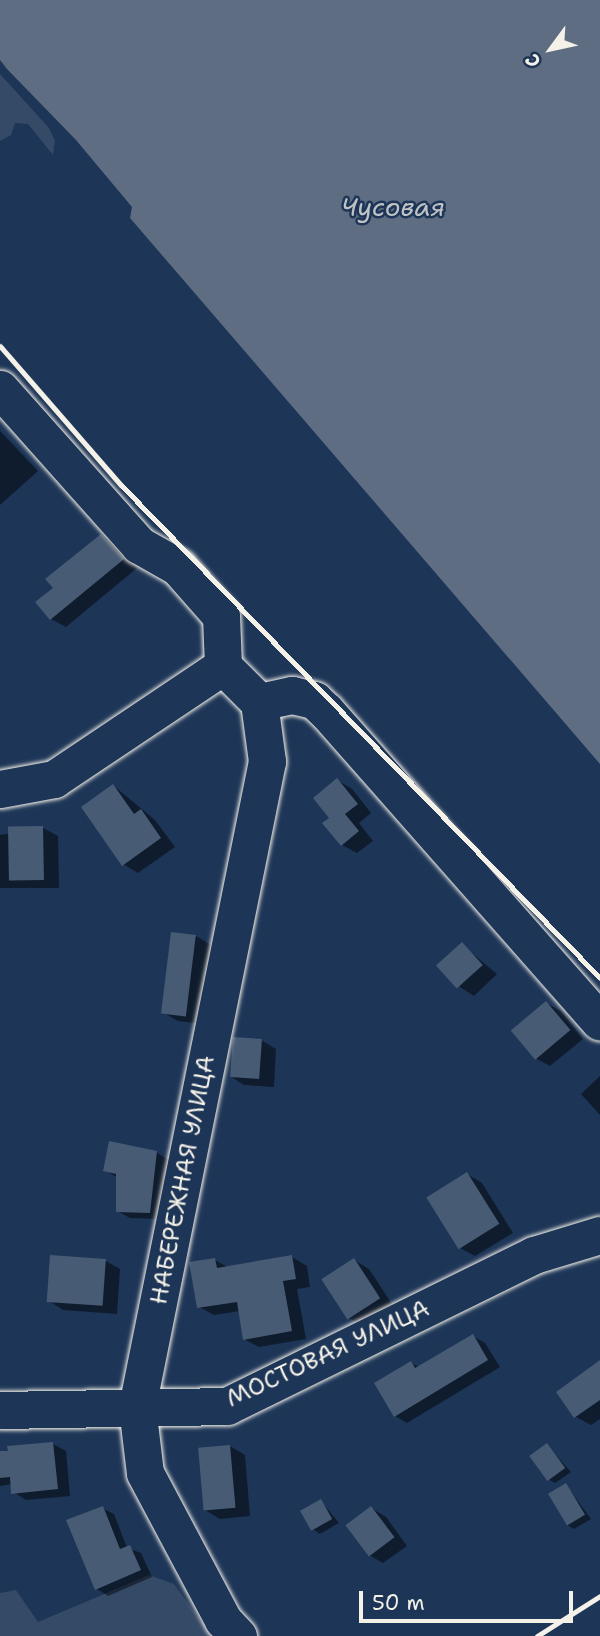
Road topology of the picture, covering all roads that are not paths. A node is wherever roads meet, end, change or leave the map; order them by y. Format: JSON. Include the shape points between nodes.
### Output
{"nodes":[{"id":1,"x":0,"y":389,"type":"edge"},
{"id":2,"x":223,"y":666,"type":"junction"},
{"id":3,"x":260,"y":702,"type":"junction"},
{"id":4,"x":0,"y":789,"type":"edge"},
{"id":5,"x":600,"y":1022,"type":"edge"},
{"id":6,"x":600,"y":1235,"type":"edge"},
{"id":7,"x":137,"y":1407,"type":"junction"},
{"id":8,"x":0,"y":1410,"type":"edge"},
{"id":9,"x":238,"y":1636,"type":"edge"}],
"edges":[{"from":1,"to":2,"type":"street","via":[[139,545],[178,567],[221,616]]},
{"from":2,"to":3,"type":"street"},
{"from":2,"to":4,"type":"street","via":[[54,779]]},
{"from":3,"to":5,"type":"street","via":[[292,695],[314,700],[327,711]]},
{"from":3,"to":7,"type":"street","name":"НАБЕРЕЖНАЯ УЛИЦА","via":[[267,761]]},
{"from":6,"to":7,"type":"street","name":"МОСТОВАЯ УЛИЦА","via":[[534,1255],[227,1406]]},
{"from":7,"to":8,"type":"street","name":"МОСТОВАЯ УЛИЦА"},
{"from":7,"to":9,"type":"street","name":"НАБЕРЕЖНАЯ УЛИЦА","via":[[145,1473],[223,1620]]}]}
